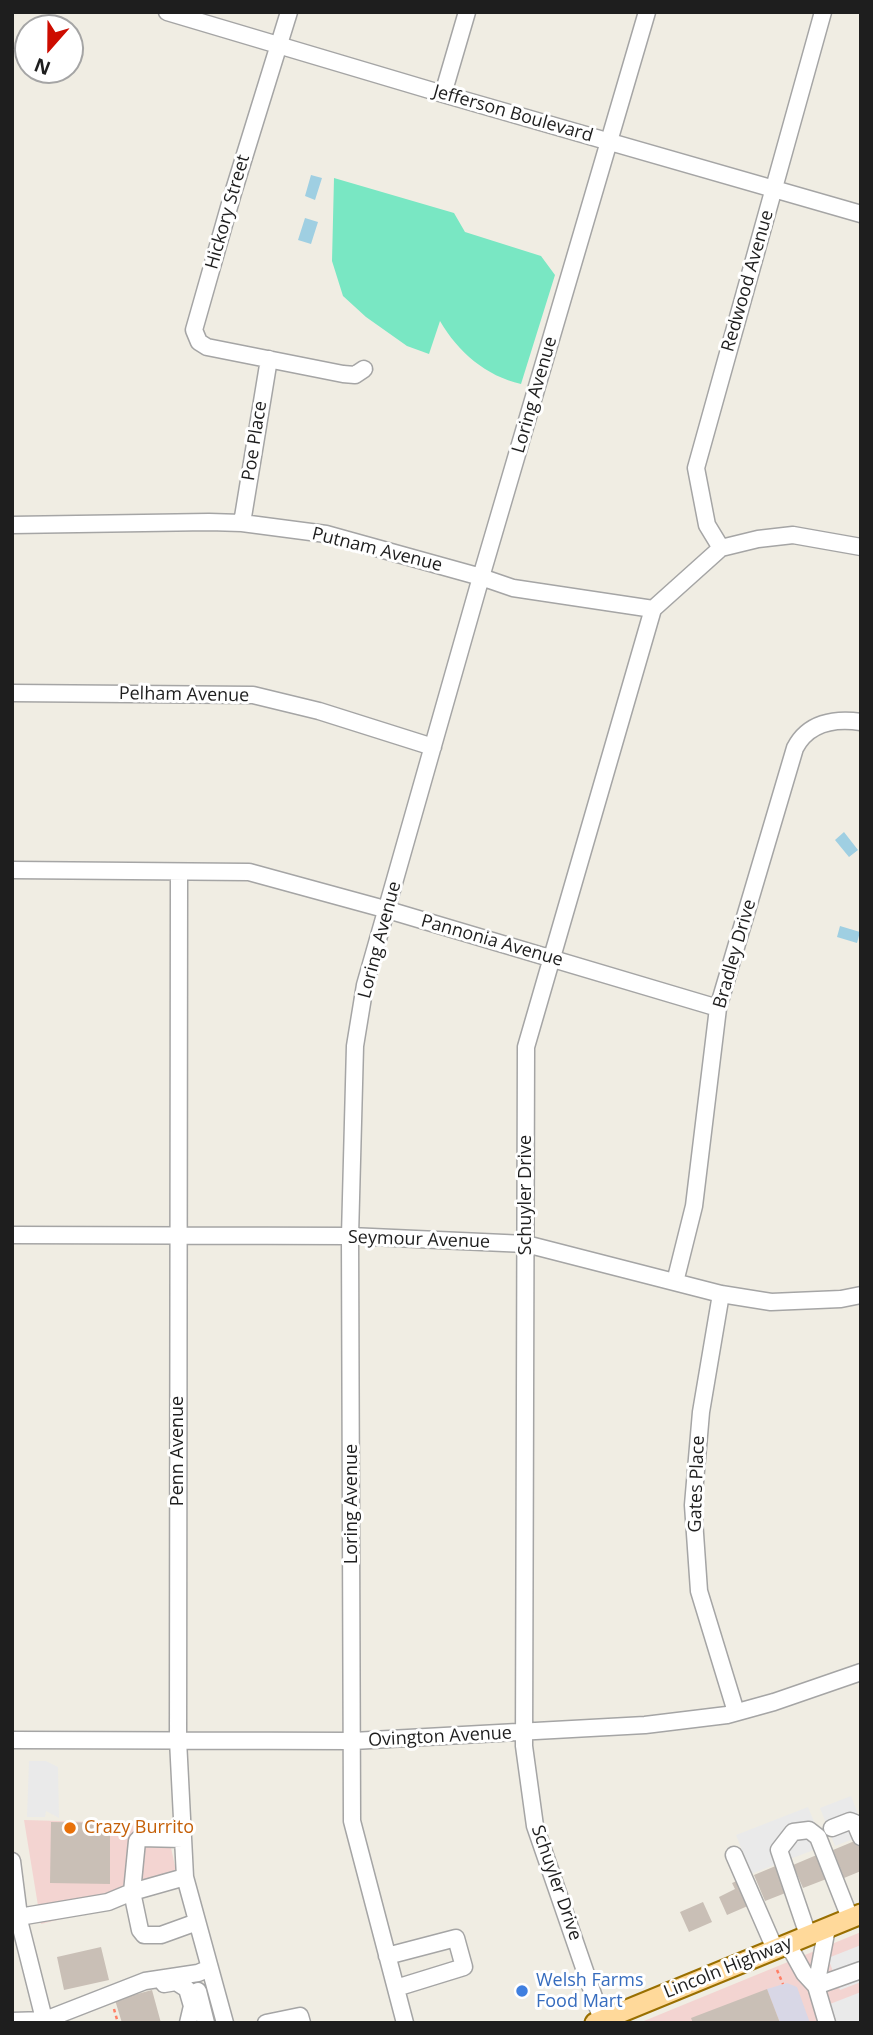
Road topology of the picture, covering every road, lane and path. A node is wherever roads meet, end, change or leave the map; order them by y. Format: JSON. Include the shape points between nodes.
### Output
{"nodes":[{"id":1,"x":167,"y":12,"type":"edge"},
{"id":2,"x":289,"y":12,"type":"edge"},
{"id":3,"x":467,"y":12,"type":"edge"},
{"id":4,"x":647,"y":12,"type":"edge"},
{"id":5,"x":823,"y":12,"type":"edge"},
{"id":6,"x":279,"y":47,"type":"junction"},
{"id":7,"x":443,"y":94,"type":"junction"},
{"id":8,"x":609,"y":141,"type":"junction"},
{"id":9,"x":774,"y":190,"type":"junction"},
{"id":10,"x":861,"y":214,"type":"edge"},
{"id":11,"x":269,"y":359,"type":"junction"},
{"id":12,"x":364,"y":369,"type":"dead end"},
{"id":13,"x":242,"y":523,"type":"junction"},
{"id":14,"x":12,"y":525,"type":"edge"},
{"id":15,"x":861,"y":547,"type":"edge"},
{"id":16,"x":721,"y":548,"type":"junction"},
{"id":17,"x":481,"y":577,"type":"junction"},
{"id":18,"x":653,"y":609,"type":"junction"},
{"id":19,"x":12,"y":693,"type":"edge"},
{"id":20,"x":861,"y":722,"type":"edge"},
{"id":21,"x":433,"y":747,"type":"junction"},
{"id":22,"x":12,"y":870,"type":"edge"},
{"id":23,"x":179,"y":873,"type":"junction"},
{"id":24,"x":387,"y":910,"type":"junction"},
{"id":25,"x":554,"y":959,"type":"junction"},
{"id":26,"x":718,"y":1008,"type":"junction"},
{"id":27,"x":12,"y":1235,"type":"edge"},
{"id":28,"x":179,"y":1236,"type":"junction"},
{"id":29,"x":351,"y":1236,"type":"junction"},
{"id":30,"x":526,"y":1244,"type":"junction"},
{"id":31,"x":675,"y":1282,"type":"junction"},
{"id":32,"x":721,"y":1294,"type":"junction"},
{"id":33,"x":861,"y":1295,"type":"edge"},
{"id":34,"x":861,"y":1672,"type":"edge"},
{"id":35,"x":736,"y":1712,"type":"junction"},
{"id":36,"x":524,"y":1733,"type":"junction"},
{"id":37,"x":12,"y":1740,"type":"edge"},
{"id":38,"x":178,"y":1740,"type":"junction"},
{"id":39,"x":353,"y":1741,"type":"junction"},
{"id":40,"x":832,"y":1828,"type":"dead end"},
{"id":41,"x":861,"y":1837,"type":"edge"},
{"id":42,"x":183,"y":1839,"type":"junction"},
{"id":43,"x":734,"y":1855,"type":"dead end"},
{"id":44,"x":12,"y":1861,"type":"edge"},
{"id":45,"x":184,"y":1877,"type":"junction"},
{"id":46,"x":132,"y":1892,"type":"junction"},
{"id":47,"x":856,"y":1916,"type":"edge"},
{"id":48,"x":19,"y":1917,"type":"junction"},
{"id":49,"x":197,"y":1922,"type":"junction"},
{"id":50,"x":817,"y":1932,"type":"junction"},
{"id":51,"x":781,"y":1947,"type":"junction"},
{"id":52,"x":387,"y":1956,"type":"junction"},
{"id":53,"x":30,"y":1963,"type":"junction"},
{"id":54,"x":12,"y":1967,"type":"edge"},
{"id":55,"x":210,"y":1968,"type":"junction"},
{"id":56,"x":777,"y":1970,"type":"dead end"},
{"id":57,"x":861,"y":1970,"type":"edge"},
{"id":58,"x":193,"y":1973,"type":"junction"},
{"id":59,"x":783,"y":1984,"type":"dead end"},
{"id":60,"x":816,"y":1986,"type":"junction"},
{"id":61,"x":396,"y":1988,"type":"junction"},
{"id":62,"x":109,"y":2001,"type":"junction"},
{"id":63,"x":12,"y":2021,"type":"edge"},
{"id":64,"x":45,"y":2021,"type":"edge"},
{"id":65,"x":119,"y":2022,"type":"edge"},
{"id":66,"x":602,"y":2022,"type":"edge"},
{"id":67,"x":188,"y":2023,"type":"edge"},
{"id":68,"x":206,"y":2023,"type":"edge"},
{"id":69,"x":225,"y":2023,"type":"edge"},
{"id":70,"x":266,"y":2023,"type":"edge"},
{"id":71,"x":302,"y":2023,"type":"edge"},
{"id":72,"x":405,"y":2023,"type":"edge"},
{"id":73,"x":827,"y":2023,"type":"edge"}],
"edges":[{"from":1,"to":6,"type":"street","name":"Jefferson Boulevard"},
{"from":2,"to":6,"type":"street","name":"Hickory Street"},
{"from":3,"to":7,"type":"street"},
{"from":4,"to":8,"type":"street","name":"Loring Avenue"},
{"from":5,"to":9,"type":"street","name":"Redwood Avenue"},
{"from":6,"to":7,"type":"street","name":"Jefferson Boulevard"},
{"from":6,"to":11,"type":"street","name":"Hickory Street","via":[[194,330],[206,347]]},
{"from":7,"to":8,"type":"street","name":"Jefferson Boulevard"},
{"from":8,"to":9,"type":"street","name":"Jefferson Boulevard"},
{"from":8,"to":17,"type":"street","name":"Loring Avenue"},
{"from":9,"to":10,"type":"street","name":"Jefferson Boulevard"},
{"from":9,"to":16,"type":"street","name":"Redwood Avenue","via":[[696,468],[707,525]]},
{"from":11,"to":12,"type":"street","via":[[343,374],[355,375]]},
{"from":11,"to":13,"type":"street","name":"Poe Place"},
{"from":13,"to":14,"type":"street","name":"Putnam Avenue"},
{"from":13,"to":17,"type":"street","name":"Putnam Avenue","via":[[326,534]]},
{"from":15,"to":16,"type":"street","via":[[793,535]]},
{"from":16,"to":18,"type":"street"},
{"from":17,"to":18,"type":"street","name":"Putnam Avenue","via":[[513,588]]},
{"from":17,"to":21,"type":"street","name":"Loring Avenue"},
{"from":18,"to":25,"type":"street","name":"Schuyler Drive"},
{"from":19,"to":21,"type":"street","name":"Pelham Avenue","via":[[253,695]]},
{"from":20,"to":26,"type":"street","name":"Bradley Drive","via":[[831,721],[814,727],[802,735],[795,748]]},
{"from":21,"to":24,"type":"street","name":"Loring Avenue"},
{"from":22,"to":23,"type":"street","name":"Pannonia Avenue"},
{"from":23,"to":24,"type":"street","name":"Pannonia Avenue","via":[[248,872]]},
{"from":23,"to":28,"type":"street","name":"Penn Avenue"},
{"from":24,"to":25,"type":"street","name":"Pannonia Avenue"},
{"from":24,"to":29,"type":"street","name":"Loring Avenue","via":[[365,985],[355,1046]]},
{"from":25,"to":26,"type":"street","name":"Pannonia Avenue"},
{"from":25,"to":30,"type":"street","name":"Schuyler Drive","via":[[526,1047]]},
{"from":26,"to":31,"type":"street","name":"Bradley Drive","via":[[698,1184]]},
{"from":27,"to":28,"type":"street","name":"Seymour Avenue"},
{"from":28,"to":29,"type":"street","name":"Seymour Avenue"},
{"from":28,"to":38,"type":"street","name":"Penn Avenue"},
{"from":29,"to":30,"type":"street","name":"Seymour Avenue"},
{"from":29,"to":39,"type":"street","name":"Loring Avenue"},
{"from":30,"to":31,"type":"street","name":"Seymour Avenue"},
{"from":30,"to":36,"type":"street","name":"Schuyler Drive"},
{"from":31,"to":32,"type":"street","name":"Seymour Avenue"},
{"from":32,"to":33,"type":"street","name":"Seymour Avenue","via":[[771,1301]]},
{"from":32,"to":35,"type":"street","name":"Gates Place","via":[[701,1412],[693,1505],[699,1591]]},
{"from":34,"to":35,"type":"street","name":"Ovington Avenue"},
{"from":35,"to":36,"type":"street","name":"Ovington Avenue","via":[[645,1725]]},
{"from":36,"to":39,"type":"street","name":"Ovington Avenue"},
{"from":36,"to":66,"type":"street","name":"Schuyler Drive","via":[[535,1826]]},
{"from":37,"to":38,"type":"street","name":"Ovington Avenue"},
{"from":38,"to":39,"type":"street","name":"Ovington Avenue"},
{"from":38,"to":42,"type":"street","name":"Penn Avenue"},
{"from":39,"to":52,"type":"street","name":"Loring Avenue","via":[[352,1821]]},
{"from":40,"to":41,"type":"street","via":[[850,1821]]},
{"from":42,"to":45,"type":"street","name":"Penn Avenue"},
{"from":42,"to":46,"type":"street","via":[[136,1841]]},
{"from":43,"to":51,"type":"street"},
{"from":44,"to":48,"type":"street"},
{"from":45,"to":46,"type":"street"},
{"from":45,"to":49,"type":"street","name":"Penn Avenue"},
{"from":46,"to":48,"type":"street","via":[[108,1902]]},
{"from":46,"to":49,"type":"street","via":[[144,1935],[161,1935]]},
{"from":47,"to":50,"type":"main road","name":"Lincoln Highway"},
{"from":47,"to":50,"type":"street","via":[[818,1837],[809,1830],[793,1832],[779,1850]]},
{"from":48,"to":53,"type":"street"},
{"from":49,"to":55,"type":"street","name":"Penn Avenue"},
{"from":50,"to":51,"type":"main road","name":"Lincoln Highway"},
{"from":50,"to":60,"type":"street"},
{"from":51,"to":60,"type":"street"},
{"from":51,"to":66,"type":"main road","name":"Lincoln Highway"},
{"from":52,"to":61,"type":"street","name":"Loring Avenue"},
{"from":52,"to":61,"type":"street","via":[[456,1938],[464,1967]]},
{"from":53,"to":54,"type":"street"},
{"from":53,"to":64,"type":"street"},
{"from":55,"to":58,"type":"street"},
{"from":55,"to":69,"type":"street","name":"Penn Avenue"},
{"from":56,"to":59,"type":"path"},
{"from":57,"to":60,"type":"street"},
{"from":58,"to":62,"type":"street","via":[[145,1981]]},
{"from":58,"to":68,"type":"street"},
{"from":60,"to":73,"type":"street"},
{"from":61,"to":72,"type":"street","name":"Loring Avenue"},
{"from":62,"to":64,"type":"street"},
{"from":62,"to":65,"type":"path"},
{"from":62,"to":67,"type":"street","via":[[176,1982],[190,1997]]},
{"from":63,"to":64,"type":"street"},
{"from":70,"to":71,"type":"street","via":[[300,2016]]}]}
